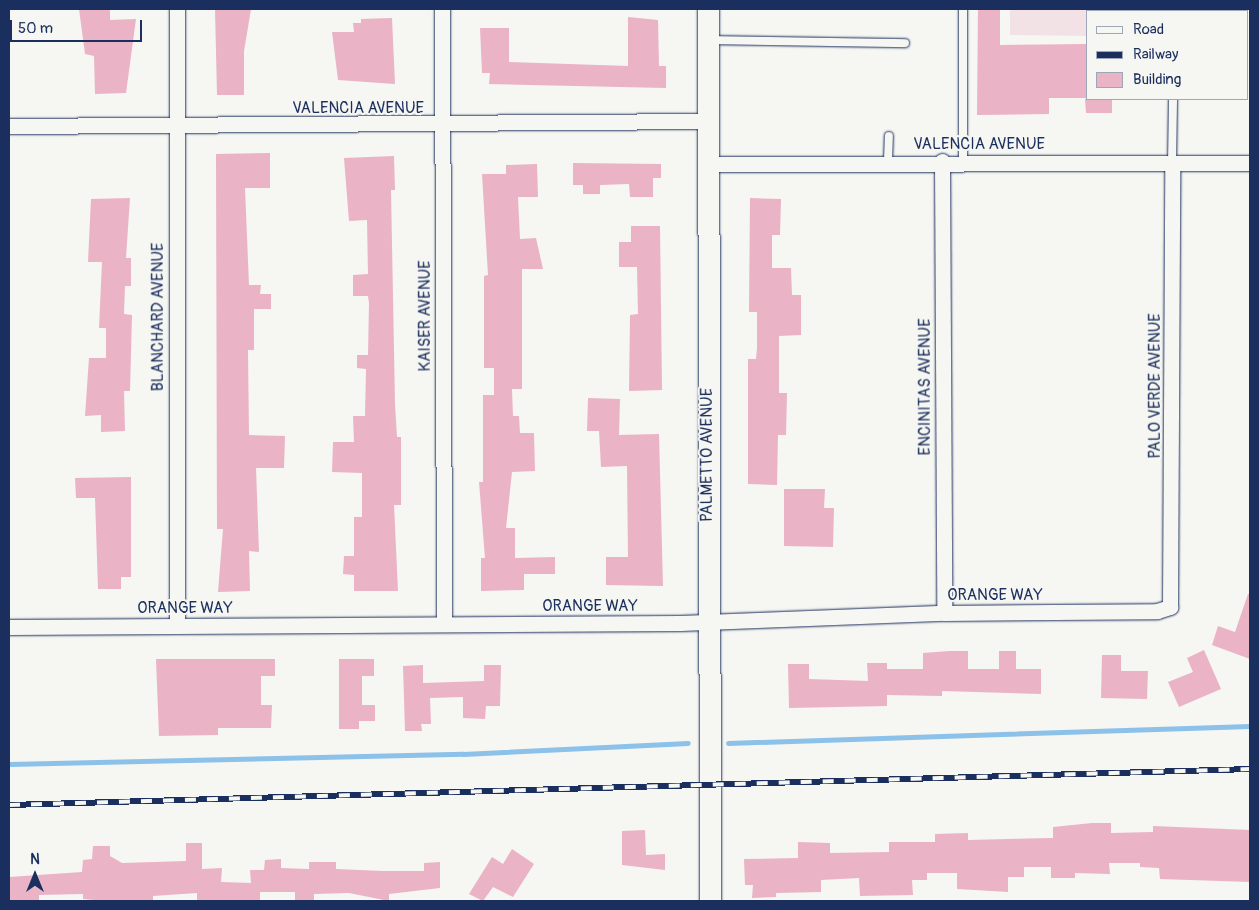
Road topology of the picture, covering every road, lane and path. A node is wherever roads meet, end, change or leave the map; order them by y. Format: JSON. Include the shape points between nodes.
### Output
{"nodes":[{"id":1,"x":177,"y":9,"type":"edge"},
{"id":2,"x":442,"y":9,"type":"edge"},
{"id":3,"x":708,"y":9,"type":"edge"},
{"id":4,"x":963,"y":9,"type":"edge"},
{"id":5,"x":708,"y":40,"type":"junction"},
{"id":6,"x":905,"y":43,"type":"dead end"},
{"id":7,"x":1174,"y":100,"type":"edge"},
{"id":8,"x":707,"y":121,"type":"junction"},
{"id":9,"x":442,"y":125,"type":"junction"},
{"id":10,"x":9,"y":126,"type":"edge"},
{"id":11,"x":175,"y":126,"type":"junction"},
{"id":12,"x":889,"y":136,"type":"dead end"},
{"id":13,"x":888,"y":161,"type":"junction"},
{"id":14,"x":942,"y":161,"type":"junction"},
{"id":15,"x":963,"y":161,"type":"junction"},
{"id":16,"x":1250,"y":163,"type":"edge"},
{"id":17,"x":707,"y":164,"type":"junction"},
{"id":18,"x":1172,"y":164,"type":"junction"},
{"id":19,"x":1170,"y":607,"type":"joint"},
{"id":20,"x":944,"y":613,"type":"junction"},
{"id":21,"x":707,"y":620,"type":"junction"},
{"id":22,"x":444,"y":624,"type":"junction"},
{"id":23,"x":177,"y":626,"type":"junction"},
{"id":24,"x":9,"y":627,"type":"edge"},
{"id":25,"x":710,"y":901,"type":"edge"}],
"edges":[{"from":1,"to":11,"type":"street","name":"BLANCHARD AVENUE"},
{"from":2,"to":9,"type":"street","name":"KAISER AVENUE"},
{"from":3,"to":5,"type":"street","name":"PALMETTO AVENUE"},
{"from":4,"to":15,"type":"lane"},
{"from":5,"to":6,"type":"lane"},
{"from":5,"to":8,"type":"street","name":"PALMETTO AVENUE"},
{"from":7,"to":18,"type":"lane"},
{"from":8,"to":9,"type":"street","name":"VALENCIA AVENUE"},
{"from":8,"to":17,"type":"street","name":"PALMETTO AVENUE"},
{"from":9,"to":11,"type":"street","name":"VALENCIA AVENUE"},
{"from":9,"to":22,"type":"street","name":"KAISER AVENUE"},
{"from":10,"to":11,"type":"street","name":"VALENCIA AVENUE"},
{"from":11,"to":23,"type":"street","name":"BLANCHARD AVENUE"},
{"from":12,"to":13,"type":"lane"},
{"from":13,"to":14,"type":"street","name":"VALENCIA AVENUE"},
{"from":13,"to":17,"type":"street","name":"VALENCIA AVENUE"},
{"from":14,"to":15,"type":"street","name":"VALENCIA AVENUE"},
{"from":14,"to":20,"type":"street","name":"ENCINITAS AVENUE"},
{"from":15,"to":18,"type":"street","name":"VALENCIA AVENUE"},
{"from":16,"to":18,"type":"street","name":"VALENCIA AVENUE"},
{"from":17,"to":21,"type":"street","name":"PALMETTO AVENUE"},
{"from":18,"to":19,"type":"street","name":"PALO VERDE AVENUE"},
{"from":19,"to":20,"type":"street","name":"ORANGE WAY","via":[[1158,611]]},
{"from":20,"to":21,"type":"street","name":"ORANGE WAY"},
{"from":21,"to":22,"type":"street","name":"ORANGE WAY"},
{"from":21,"to":25,"type":"street","name":"PALMETTO AVENUE"},
{"from":22,"to":23,"type":"street","name":"ORANGE WAY"},
{"from":23,"to":24,"type":"street","name":"ORANGE WAY"}]}
